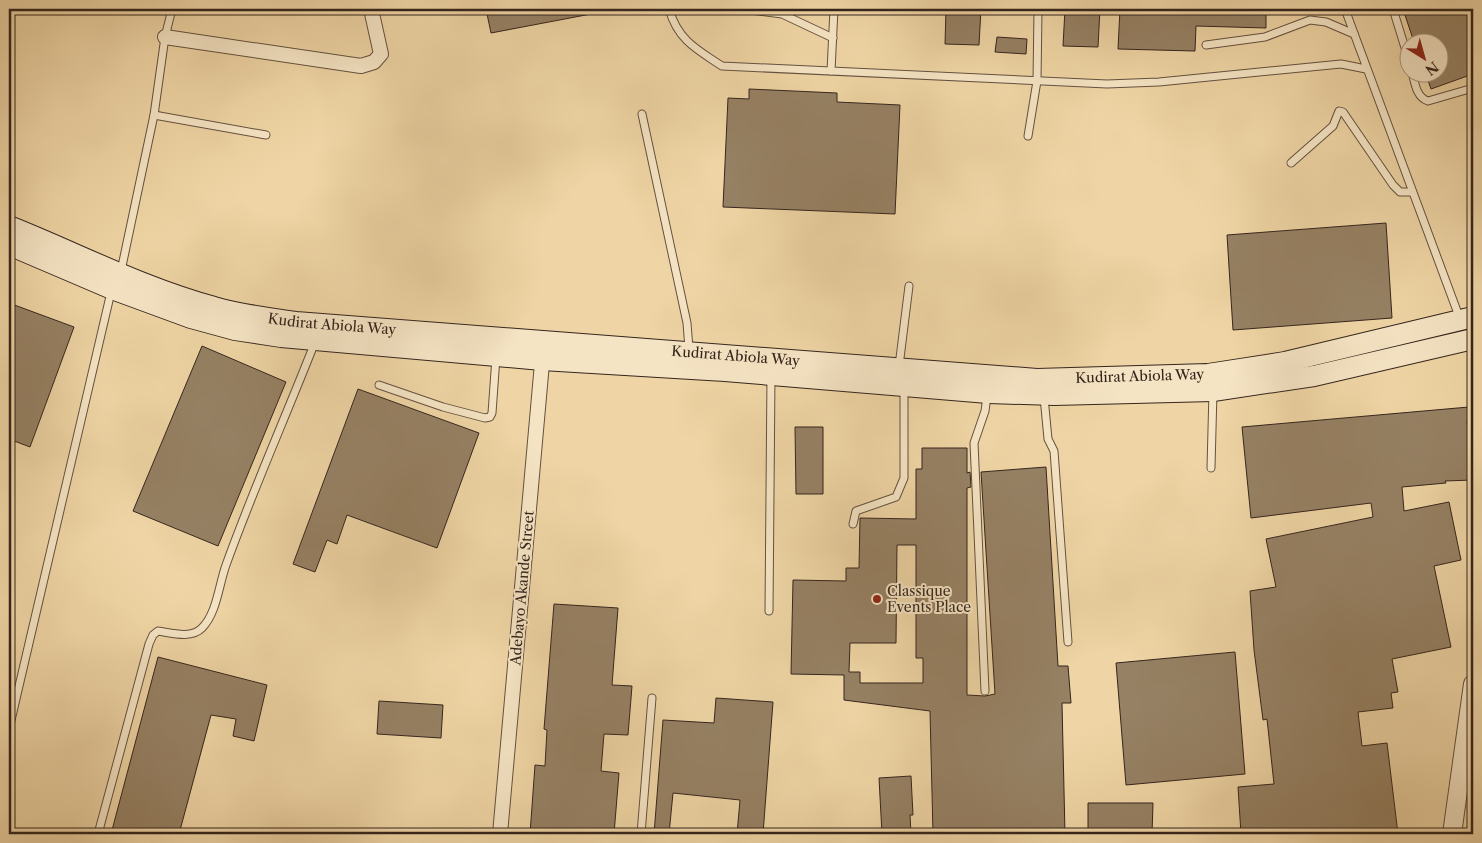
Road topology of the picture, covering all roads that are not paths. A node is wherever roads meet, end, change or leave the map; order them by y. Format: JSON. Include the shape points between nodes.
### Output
{"nodes":[{"id":1,"x":172,"y":9,"type":"edge"},
{"id":2,"x":371,"y":9,"type":"edge"},
{"id":3,"x":669,"y":9,"type":"edge"},
{"id":4,"x":743,"y":9,"type":"edge"},
{"id":5,"x":834,"y":9,"type":"edge"},
{"id":6,"x":1038,"y":9,"type":"edge"},
{"id":7,"x":1345,"y":9,"type":"edge"},
{"id":8,"x":1393,"y":9,"type":"edge"},
{"id":9,"x":1400,"y":32,"type":"edge"},
{"id":10,"x":1354,"y":34,"type":"junction"},
{"id":11,"x":165,"y":37,"type":"junction"},
{"id":12,"x":832,"y":38,"type":"junction"},
{"id":13,"x":1206,"y":45,"type":"dead end"},
{"id":14,"x":1366,"y":69,"type":"junction"},
{"id":15,"x":831,"y":71,"type":"junction"},
{"id":16,"x":1037,"y":80,"type":"junction"},
{"id":17,"x":1415,"y":82,"type":"edge"},
{"id":18,"x":1473,"y":88,"type":"edge"},
{"id":19,"x":642,"y":114,"type":"dead end"},
{"id":20,"x":154,"y":115,"type":"junction"},
{"id":21,"x":266,"y":135,"type":"dead end"},
{"id":22,"x":1028,"y":136,"type":"dead end"},
{"id":23,"x":1292,"y":163,"type":"dead end"},
{"id":24,"x":1412,"y":192,"type":"junction"},
{"id":25,"x":9,"y":226,"type":"edge"},
{"id":26,"x":9,"y":245,"type":"edge"},
{"id":27,"x":116,"y":281,"type":"junction"},
{"id":28,"x":909,"y":286,"type":"dead end"},
{"id":29,"x":1467,"y":319,"type":"edge"},
{"id":30,"x":316,"y":339,"type":"junction"},
{"id":31,"x":1473,"y":339,"type":"edge"},
{"id":32,"x":543,"y":350,"type":"junction"},
{"id":33,"x":689,"y":352,"type":"junction"},
{"id":34,"x":496,"y":354,"type":"junction"},
{"id":35,"x":771,"y":375,"type":"junction"},
{"id":36,"x":901,"y":378,"type":"junction"},
{"id":37,"x":379,"y":385,"type":"dead end"},
{"id":38,"x":1213,"y":391,"type":"junction"},
{"id":39,"x":988,"y":393,"type":"junction"},
{"id":40,"x":1044,"y":395,"type":"junction"},
{"id":41,"x":1211,"y":468,"type":"dead end"},
{"id":42,"x":853,"y":524,"type":"dead end"},
{"id":43,"x":769,"y":611,"type":"dead end"},
{"id":44,"x":1068,"y":642,"type":"dead end"},
{"id":45,"x":1473,"y":684,"type":"edge"},
{"id":46,"x":986,"y":691,"type":"dead end"},
{"id":47,"x":652,"y":698,"type":"dead end"},
{"id":48,"x":9,"y":729,"type":"edge"},
{"id":49,"x":98,"y":834,"type":"edge"},
{"id":50,"x":500,"y":834,"type":"edge"},
{"id":51,"x":641,"y":834,"type":"edge"},
{"id":52,"x":1452,"y":834,"type":"edge"}],
"edges":[{"from":1,"to":11,"type":"lane"},
{"from":2,"to":11,"type":"street","via":[[381,54],[374,62],[361,66]]},
{"from":3,"to":15,"type":"lane","via":[[673,24],[687,43],[722,66]]},
{"from":4,"to":12,"type":"lane","via":[[782,14]]},
{"from":5,"to":12,"type":"lane"},
{"from":6,"to":16,"type":"lane"},
{"from":7,"to":10,"type":"lane"},
{"from":8,"to":9,"type":"lane"},
{"from":10,"to":13,"type":"lane","via":[[1326,22],[1310,20],[1265,38]]},
{"from":10,"to":14,"type":"lane"},
{"from":11,"to":20,"type":"lane"},
{"from":12,"to":15,"type":"lane"},
{"from":14,"to":16,"type":"lane","via":[[1341,64],[1108,84]]},
{"from":14,"to":24,"type":"lane"},
{"from":15,"to":16,"type":"lane"},
{"from":16,"to":22,"type":"lane"},
{"from":17,"to":18,"type":"lane","via":[[1418,94],[1428,101]]},
{"from":19,"to":33,"type":"lane","via":[[687,323]]},
{"from":20,"to":21,"type":"lane"},
{"from":20,"to":27,"type":"lane"},
{"from":23,"to":24,"type":"lane","via":[[1333,126],[1339,111],[1343,112],[1393,185],[1400,192]]},
{"from":24,"to":29,"type":"lane"},
{"from":25,"to":27,"type":"main road","name":"Kudirat Abiola Way"},
{"from":26,"to":27,"type":"main road","name":"Kudirat Abiola Way"},
{"from":27,"to":30,"type":"main road","name":"Kudirat Abiola Way","via":[[191,318],[235,330]]},
{"from":27,"to":32,"type":"main road","name":"Kudirat Abiola Way","via":[[243,314]]},
{"from":27,"to":48,"type":"lane"},
{"from":28,"to":36,"type":"lane"},
{"from":29,"to":36,"type":"main road","name":"Kudirat Abiola Way","via":[[1285,362],[1208,374],[1037,379]]},
{"from":30,"to":34,"type":"main road","name":"Kudirat Abiola Way"},
{"from":30,"to":49,"type":"lane","via":[[226,565],[210,617],[202,629],[194,633],[184,635],[158,631],[153,635]]},
{"from":31,"to":38,"type":"main road","name":"Kudirat Abiola Way","via":[[1314,376]]},
{"from":32,"to":33,"type":"main road","name":"Kudirat Abiola Way"},
{"from":32,"to":34,"type":"main road","name":"Kudirat Abiola Way"},
{"from":32,"to":35,"type":"main road","name":"Kudirat Abiola Way"},
{"from":32,"to":50,"type":"street","name":"Adebayo Akande Street"},
{"from":33,"to":36,"type":"main road","name":"Kudirat Abiola Way"},
{"from":34,"to":37,"type":"lane","via":[[490,417],[443,407]]},
{"from":35,"to":36,"type":"main road","name":"Kudirat Abiola Way"},
{"from":35,"to":43,"type":"lane"},
{"from":36,"to":39,"type":"main road","name":"Kudirat Abiola Way"},
{"from":36,"to":42,"type":"lane","via":[[904,478],[896,497],[856,511]]},
{"from":38,"to":40,"type":"main road","name":"Kudirat Abiola Way"},
{"from":38,"to":41,"type":"lane"},
{"from":39,"to":40,"type":"main road","name":"Kudirat Abiola Way"},
{"from":39,"to":46,"type":"lane","via":[[974,443]]},
{"from":40,"to":44,"type":"lane","via":[[1048,439],[1054,451]]},
{"from":45,"to":52,"type":"street"},
{"from":47,"to":51,"type":"lane"}]}
